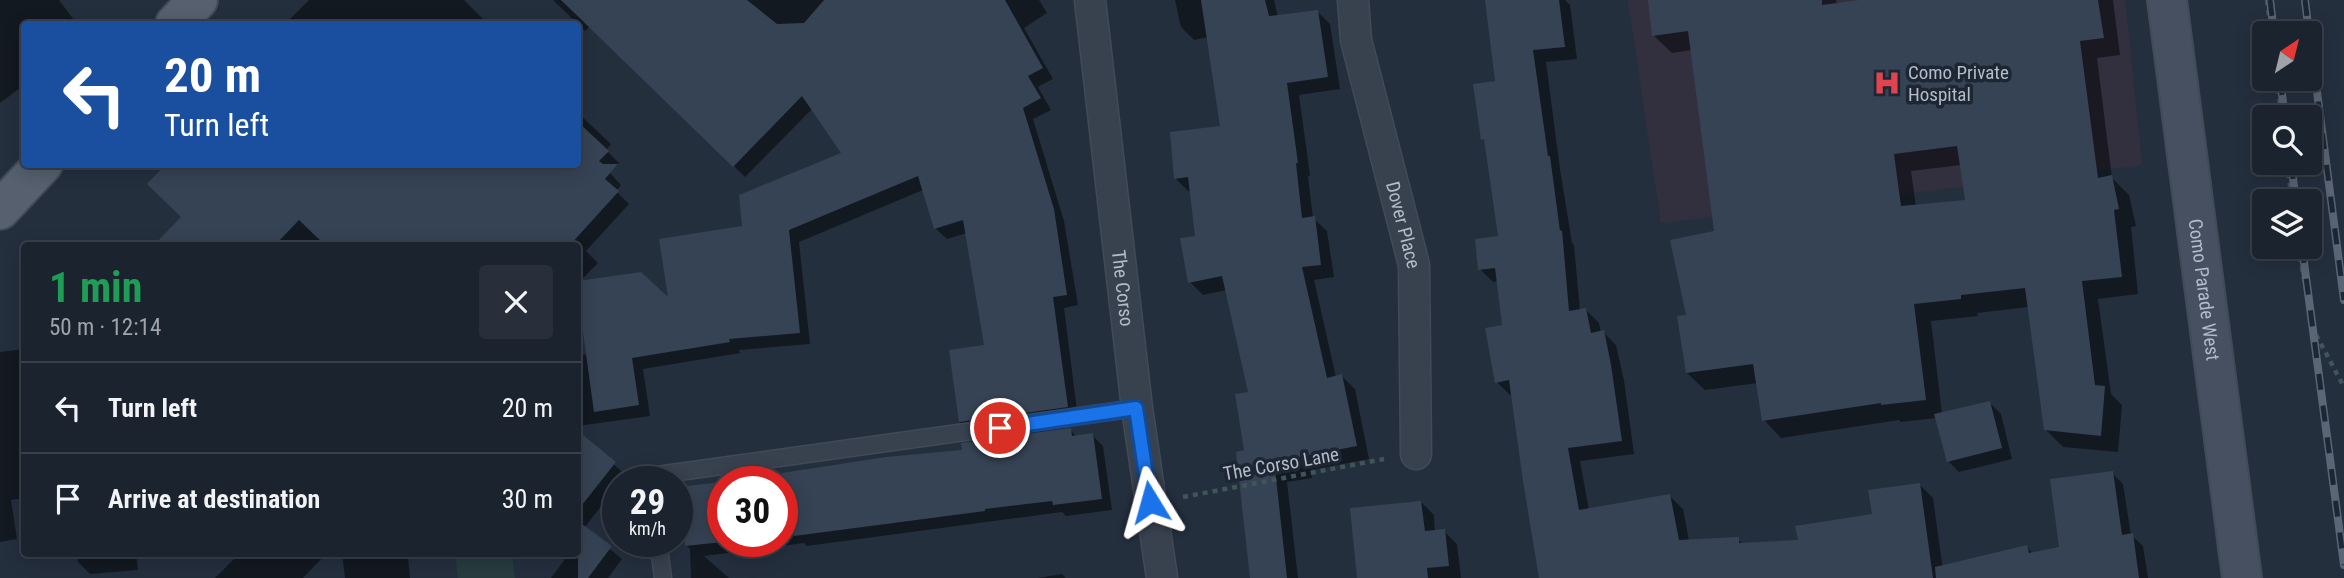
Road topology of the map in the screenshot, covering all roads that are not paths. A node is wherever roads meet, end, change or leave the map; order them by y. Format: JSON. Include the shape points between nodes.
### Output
{"nodes":[{"id":1,"x":198,"y":0,"type":"edge"},
{"id":2,"x":1090,"y":0,"type":"edge"},
{"id":3,"x":1353,"y":0,"type":"edge"},
{"id":4,"x":2167,"y":0,"type":"edge"},
{"id":5,"x":178,"y":21,"type":"edge"},
{"id":6,"x":39,"y":168,"type":"edge"},
{"id":7,"x":0,"y":210,"type":"edge"},
{"id":8,"x":1136,"y":408,"type":"junction"},
{"id":9,"x":1416,"y":454,"type":"road end"},
{"id":10,"x":693,"y":470,"type":"edge"},
{"id":11,"x":660,"y":557,"type":"edge"},
{"id":12,"x":663,"y":578,"type":"edge"},
{"id":13,"x":1162,"y":578,"type":"edge"},
{"id":14,"x":2242,"y":578,"type":"edge"}],
"edges":[{"from":1,"to":5,"type":"main road"},
{"from":2,"to":8,"type":"street","name":"The Corso"},
{"from":3,"to":9,"type":"street","name":"Dover Place","via":[[1356,40],[1414,265]]},
{"from":4,"to":14,"type":"street","name":"Como Parade West"},
{"from":6,"to":7,"type":"main road"},
{"from":8,"to":10,"type":"lane"},
{"from":8,"to":13,"type":"street","name":"The Corso"},
{"from":11,"to":12,"type":"lane"}]}
